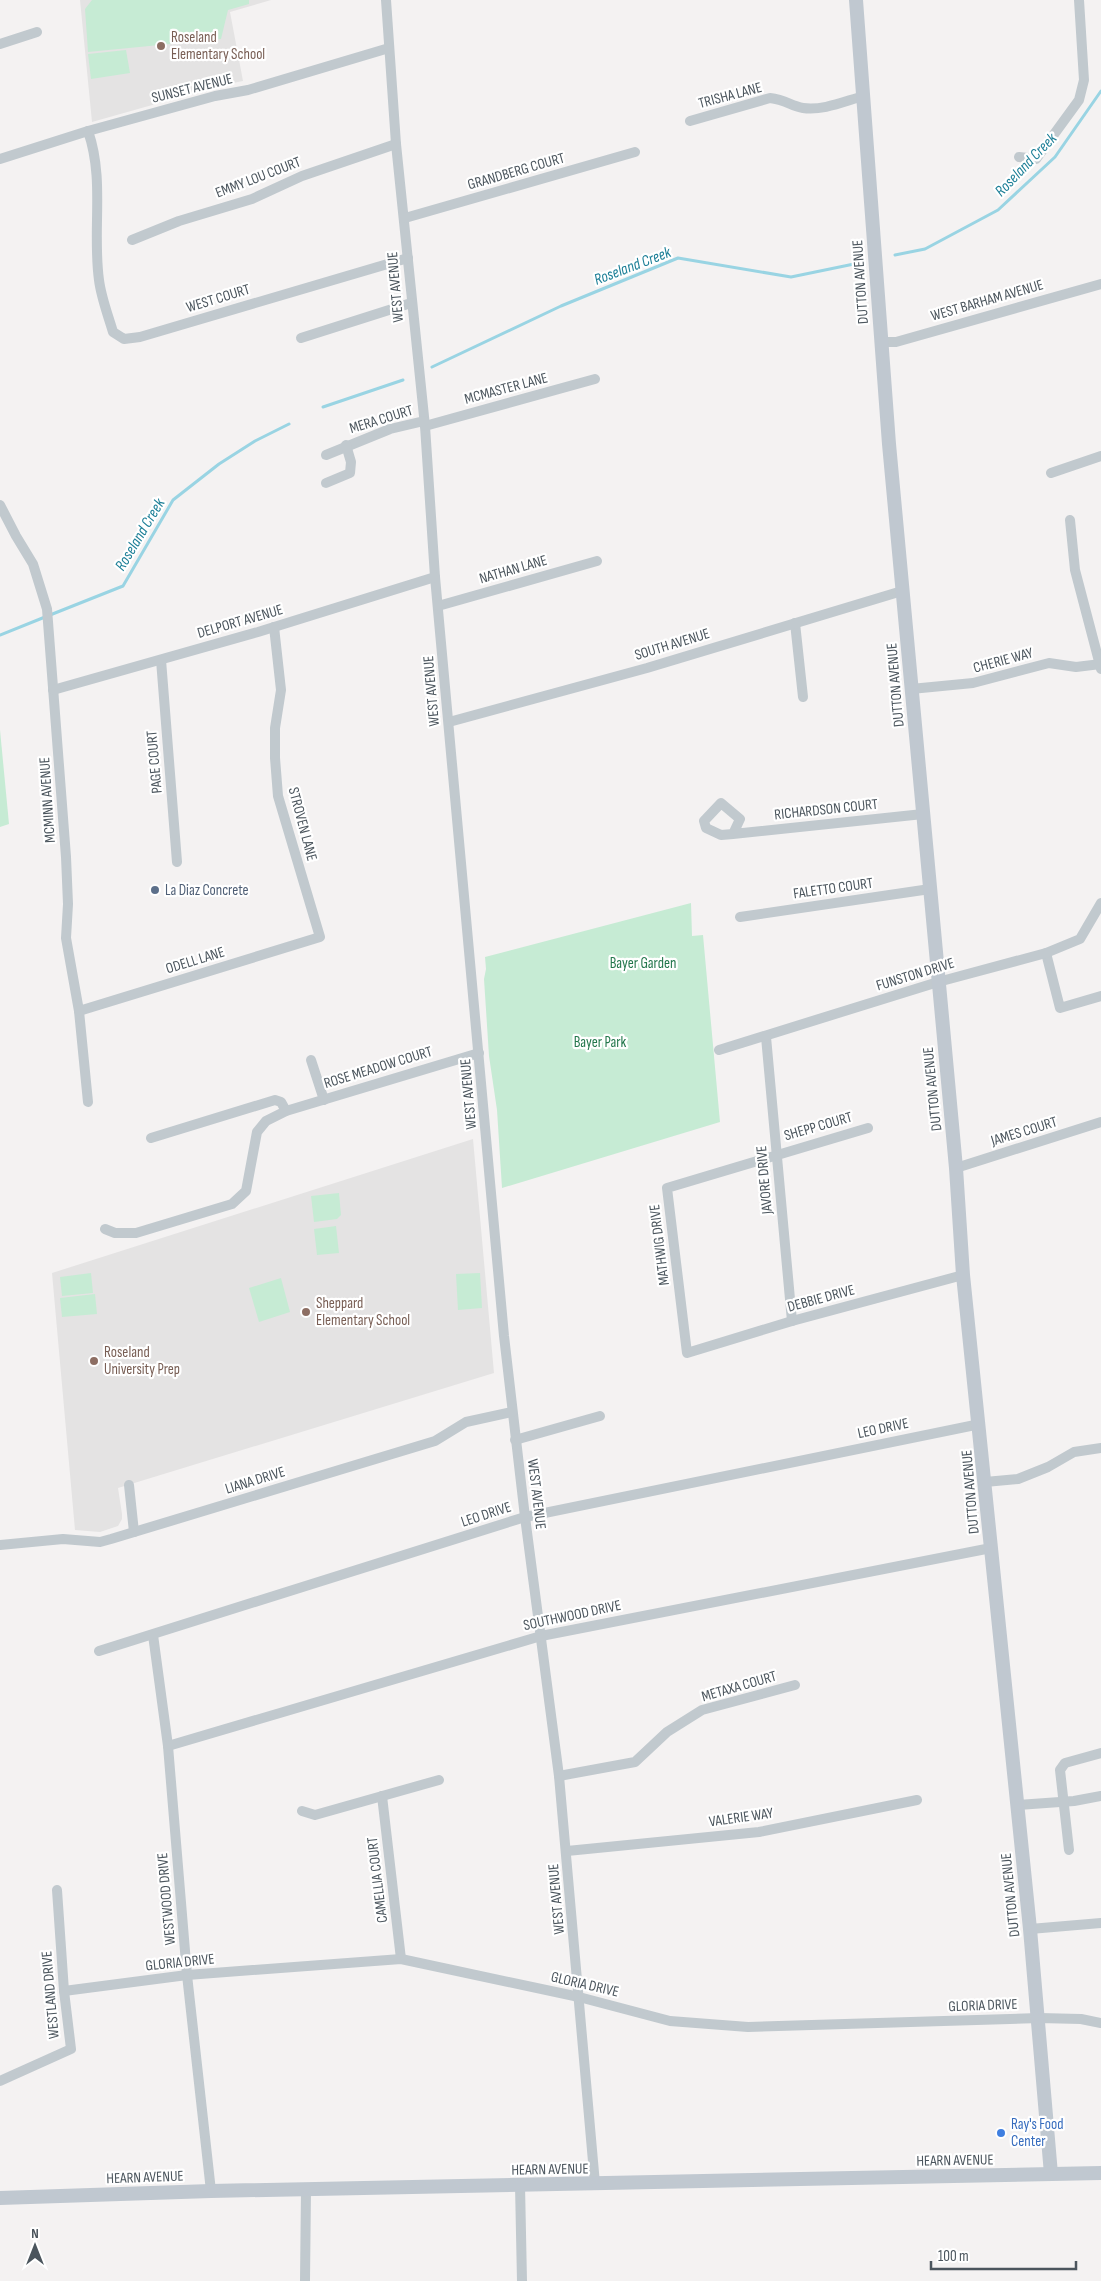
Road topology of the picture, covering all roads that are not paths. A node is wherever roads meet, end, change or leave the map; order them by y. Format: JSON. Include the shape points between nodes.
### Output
{"nodes":[{"id":1,"x":386,"y":0,"type":"edge"},
{"id":2,"x":856,"y":0,"type":"edge"},
{"id":3,"x":1078,"y":0,"type":"edge"},
{"id":4,"x":37,"y":32,"type":"dead end"},
{"id":5,"x":0,"y":44,"type":"edge"},
{"id":6,"x":389,"y":48,"type":"junction"},
{"id":7,"x":864,"y":96,"type":"junction"},
{"id":8,"x":690,"y":121,"type":"dead end"},
{"id":9,"x":88,"y":131,"type":"junction"},
{"id":10,"x":396,"y":144,"type":"junction"},
{"id":11,"x":635,"y":152,"type":"dead end"},
{"id":12,"x":1019,"y":157,"type":"dead end"},
{"id":13,"x":0,"y":159,"type":"edge"},
{"id":14,"x":405,"y":218,"type":"junction"},
{"id":15,"x":132,"y":240,"type":"dead end"},
{"id":16,"x":408,"y":258,"type":"junction"},
{"id":17,"x":1101,"y":284,"type":"edge"},
{"id":18,"x":411,"y":303,"type":"junction"},
{"id":19,"x":301,"y":338,"type":"dead end"},
{"id":20,"x":880,"y":342,"type":"junction"},
{"id":21,"x":595,"y":379,"type":"dead end"},
{"id":22,"x":424,"y":424,"type":"junction"},
{"id":23,"x":346,"y":446,"type":"junction"},
{"id":24,"x":326,"y":454,"type":"dead end"},
{"id":25,"x":1101,"y":456,"type":"edge"},
{"id":26,"x":1051,"y":473,"type":"dead end"},
{"id":27,"x":326,"y":483,"type":"dead end"},
{"id":28,"x":0,"y":505,"type":"edge"},
{"id":29,"x":1070,"y":520,"type":"dead end"},
{"id":30,"x":597,"y":561,"type":"dead end"},
{"id":31,"x":435,"y":577,"type":"junction"},
{"id":32,"x":902,"y":591,"type":"junction"},
{"id":33,"x":438,"y":606,"type":"junction"},
{"id":34,"x":795,"y":623,"type":"junction"},
{"id":35,"x":274,"y":627,"type":"junction"},
{"id":36,"x":160,"y":660,"type":"junction"},
{"id":37,"x":1101,"y":666,"type":"edge"},
{"id":38,"x":911,"y":689,"type":"junction"},
{"id":39,"x":53,"y":690,"type":"junction"},
{"id":40,"x":802,"y":697,"type":"dead end"},
{"id":41,"x":449,"y":722,"type":"junction"},
{"id":42,"x":922,"y":814,"type":"junction"},
{"id":43,"x":732,"y":834,"type":"dead end"},
{"id":44,"x":177,"y":862,"type":"dead end"},
{"id":45,"x":930,"y":890,"type":"junction"},
{"id":46,"x":1101,"y":903,"type":"edge"},
{"id":47,"x":740,"y":916,"type":"dead end"},
{"id":48,"x":320,"y":937,"type":"joint"},
{"id":49,"x":1046,"y":952,"type":"junction"},
{"id":50,"x":938,"y":982,"type":"junction"},
{"id":51,"x":1101,"y":996,"type":"edge"},
{"id":52,"x":79,"y":1010,"type":"junction"},
{"id":53,"x":766,"y":1036,"type":"junction"},
{"id":54,"x":719,"y":1050,"type":"dead end"},
{"id":55,"x":479,"y":1053,"type":"junction"},
{"id":56,"x":311,"y":1060,"type":"dead end"},
{"id":57,"x":324,"y":1100,"type":"junction"},
{"id":58,"x":88,"y":1102,"type":"dead end"},
{"id":59,"x":286,"y":1111,"type":"junction"},
{"id":60,"x":1101,"y":1122,"type":"edge"},
{"id":61,"x":868,"y":1128,"type":"dead end"},
{"id":62,"x":151,"y":1138,"type":"dead end"},
{"id":63,"x":776,"y":1154,"type":"junction"},
{"id":64,"x":956,"y":1168,"type":"junction"},
{"id":65,"x":105,"y":1230,"type":"dead end"},
{"id":66,"x":963,"y":1275,"type":"junction"},
{"id":67,"x":792,"y":1321,"type":"junction"},
{"id":68,"x":687,"y":1353,"type":"joint"},
{"id":69,"x":512,"y":1412,"type":"junction"},
{"id":70,"x":600,"y":1416,"type":"dead end"},
{"id":71,"x":980,"y":1424,"type":"junction"},
{"id":72,"x":515,"y":1440,"type":"junction"},
{"id":73,"x":1101,"y":1448,"type":"edge"},
{"id":74,"x":985,"y":1482,"type":"junction"},
{"id":75,"x":129,"y":1485,"type":"dead end"},
{"id":76,"x":525,"y":1517,"type":"junction"},
{"id":77,"x":134,"y":1532,"type":"junction"},
{"id":78,"x":0,"y":1545,"type":"edge"},
{"id":79,"x":991,"y":1548,"type":"junction"},
{"id":80,"x":153,"y":1635,"type":"junction"},
{"id":81,"x":541,"y":1636,"type":"junction"},
{"id":82,"x":99,"y":1651,"type":"dead end"},
{"id":83,"x":795,"y":1685,"type":"dead end"},
{"id":84,"x":168,"y":1746,"type":"junction"},
{"id":85,"x":1101,"y":1753,"type":"edge"},
{"id":86,"x":559,"y":1776,"type":"junction"},
{"id":87,"x":439,"y":1780,"type":"dead end"},
{"id":88,"x":382,"y":1796,"type":"junction"},
{"id":89,"x":1101,"y":1796,"type":"edge"},
{"id":90,"x":918,"y":1800,"type":"dead end"},
{"id":91,"x":1063,"y":1802,"type":"junction"},
{"id":92,"x":1018,"y":1805,"type":"junction"},
{"id":93,"x":302,"y":1811,"type":"dead end"},
{"id":94,"x":1069,"y":1850,"type":"dead end"},
{"id":95,"x":567,"y":1852,"type":"junction"},
{"id":96,"x":57,"y":1890,"type":"dead end"},
{"id":97,"x":1101,"y":1923,"type":"edge"},
{"id":98,"x":1030,"y":1929,"type":"junction"},
{"id":99,"x":401,"y":1959,"type":"junction"},
{"id":100,"x":187,"y":1975,"type":"junction"},
{"id":101,"x":64,"y":1991,"type":"junction"},
{"id":102,"x":579,"y":1997,"type":"junction"},
{"id":103,"x":1039,"y":2018,"type":"junction"},
{"id":104,"x":1101,"y":2023,"type":"edge"},
{"id":105,"x":0,"y":2081,"type":"edge"},
{"id":106,"x":1101,"y":2172,"type":"edge"},
{"id":107,"x":1051,"y":2174,"type":"junction"},
{"id":108,"x":595,"y":2184,"type":"junction"},
{"id":109,"x":520,"y":2186,"type":"junction"},
{"id":110,"x":306,"y":2189,"type":"junction"},
{"id":111,"x":211,"y":2191,"type":"junction"},
{"id":112,"x":0,"y":2198,"type":"edge"},
{"id":113,"x":305,"y":2281,"type":"edge"},
{"id":114,"x":522,"y":2281,"type":"edge"}],
"edges":[{"from":1,"to":6,"type":"street","name":"WEST AVENUE"},
{"from":2,"to":7,"type":"main road","name":"DUTTON AVENUE"},
{"from":3,"to":12,"type":"street","via":[[1084,80],[1079,100],[1036,158]]},
{"from":4,"to":5,"type":"street"},
{"from":6,"to":9,"type":"street","name":"SUNSET AVENUE","via":[[248,90]]},
{"from":6,"to":10,"type":"street","name":"WEST AVENUE"},
{"from":7,"to":8,"type":"street","name":"TRISHA LANE","via":[[818,108],[802,108],[783,99],[770,98]]},
{"from":7,"to":20,"type":"main road","name":"DUTTON AVENUE"},
{"from":9,"to":13,"type":"street","name":"SUNSET AVENUE"},
{"from":9,"to":16,"type":"street","name":"WEST COURT","via":[[98,178],[99,281],[113,332],[124,339]]},
{"from":10,"to":14,"type":"street","name":"WEST AVENUE"},
{"from":10,"to":15,"type":"street","name":"EMMY LOU COURT"},
{"from":11,"to":14,"type":"street","name":"GRANDBERG COURT"},
{"from":14,"to":16,"type":"street","name":"WEST AVENUE"},
{"from":16,"to":18,"type":"street","name":"WEST AVENUE"},
{"from":17,"to":20,"type":"street","name":"WEST BARHAM AVENUE","via":[[896,342]]},
{"from":18,"to":19,"type":"street"},
{"from":18,"to":22,"type":"street","name":"WEST AVENUE"},
{"from":20,"to":32,"type":"main road","name":"DUTTON AVENUE"},
{"from":21,"to":22,"type":"street","name":"MCMASTER LANE"},
{"from":22,"to":23,"type":"street","name":"MERA COURT","via":[[390,429]]},
{"from":22,"to":31,"type":"street","name":"WEST AVENUE"},
{"from":23,"to":24,"type":"street","name":"MERA COURT"},
{"from":23,"to":27,"type":"street","name":"MERA COURT","via":[[351,462],[350,473]]},
{"from":25,"to":26,"type":"street"},
{"from":28,"to":39,"type":"street","name":"MCMINN AVENUE","via":[[33,564],[47,609]]},
{"from":29,"to":37,"type":"street","via":[[1075,570]]},
{"from":30,"to":33,"type":"street","name":"NATHAN LANE"},
{"from":31,"to":33,"type":"street","name":"WEST AVENUE"},
{"from":31,"to":35,"type":"street","name":"DELPORT AVENUE"},
{"from":32,"to":34,"type":"street","name":"SOUTH AVENUE"},
{"from":32,"to":38,"type":"main road","name":"DUTTON AVENUE"},
{"from":33,"to":41,"type":"street","name":"WEST AVENUE"},
{"from":34,"to":40,"type":"street"},
{"from":34,"to":41,"type":"street","name":"SOUTH AVENUE"},
{"from":35,"to":36,"type":"street","name":"DELPORT AVENUE"},
{"from":35,"to":48,"type":"street","name":"STROVEN LANE","via":[[281,690],[275,728],[278,796]]},
{"from":36,"to":39,"type":"street","name":"DELPORT AVENUE"},
{"from":36,"to":44,"type":"street","name":"PAGE COURT"},
{"from":37,"to":38,"type":"street","name":"CHERIE WAY","via":[[1049,663],[973,684]]},
{"from":38,"to":42,"type":"main road","name":"DUTTON AVENUE"},
{"from":39,"to":52,"type":"street","name":"MCMINN AVENUE","via":[[66,857],[66,938]]},
{"from":41,"to":55,"type":"street","name":"WEST AVENUE"},
{"from":42,"to":43,"type":"street","name":"RICHARDSON COURT"},
{"from":42,"to":45,"type":"main road","name":"DUTTON AVENUE"},
{"from":45,"to":47,"type":"street","name":"FALETTO COURT"},
{"from":45,"to":50,"type":"main road","name":"DUTTON AVENUE"},
{"from":46,"to":49,"type":"street","name":"FUNSTON DRIVE","via":[[1080,939]]},
{"from":48,"to":52,"type":"street","name":"ODELL LANE"},
{"from":49,"to":50,"type":"street","name":"FUNSTON DRIVE"},
{"from":49,"to":51,"type":"street","via":[[1060,1008]]},
{"from":50,"to":53,"type":"street","name":"FUNSTON DRIVE"},
{"from":50,"to":64,"type":"main road","name":"DUTTON AVENUE"},
{"from":52,"to":58,"type":"street","name":"MCMINN AVENUE"},
{"from":53,"to":54,"type":"street","name":"FUNSTON DRIVE"},
{"from":53,"to":63,"type":"street","name":"JAVORE DRIVE"},
{"from":55,"to":57,"type":"street","name":"ROSE MEADOW COURT"},
{"from":55,"to":69,"type":"street","name":"WEST AVENUE"},
{"from":56,"to":57,"type":"street"},
{"from":57,"to":59,"type":"street","name":"ROSE MEADOW COURT"},
{"from":59,"to":62,"type":"street","via":[[281,1102],[275,1100]]},
{"from":59,"to":65,"type":"street","name":"ROSE MEADOW COURT","via":[[266,1121],[257,1132],[246,1191],[232,1204],[136,1233]]},
{"from":60,"to":64,"type":"street","name":"JAMES COURT"},
{"from":61,"to":63,"type":"street","name":"SHEPP COURT"},
{"from":63,"to":67,"type":"street","name":"JAVORE DRIVE"},
{"from":63,"to":68,"type":"street","name":"MATHWIG DRIVE","via":[[667,1188]]},
{"from":64,"to":66,"type":"main road","name":"DUTTON AVENUE"},
{"from":66,"to":67,"type":"street","name":"DEBBIE DRIVE"},
{"from":66,"to":71,"type":"main road","name":"DUTTON AVENUE"},
{"from":67,"to":68,"type":"street","name":"DEBBIE DRIVE"},
{"from":69,"to":72,"type":"street","name":"WEST AVENUE"},
{"from":69,"to":77,"type":"street","name":"LIANA DRIVE","via":[[466,1422],[436,1441]]},
{"from":70,"to":72,"type":"street"},
{"from":71,"to":74,"type":"main road","name":"DUTTON AVENUE"},
{"from":71,"to":76,"type":"street","name":"LEO DRIVE"},
{"from":72,"to":76,"type":"street","name":"WEST AVENUE"},
{"from":73,"to":74,"type":"street","via":[[1074,1452],[1018,1479]]},
{"from":74,"to":79,"type":"main road","name":"DUTTON AVENUE"},
{"from":75,"to":77,"type":"street"},
{"from":76,"to":80,"type":"street","name":"LEO DRIVE"},
{"from":76,"to":81,"type":"street","name":"WEST AVENUE"},
{"from":77,"to":78,"type":"street","name":"LIANA DRIVE","via":[[100,1542],[63,1540]]},
{"from":79,"to":81,"type":"street","name":"SOUTHWOOD DRIVE"},
{"from":79,"to":92,"type":"main road","name":"DUTTON AVENUE"},
{"from":80,"to":82,"type":"street","name":"LEO DRIVE"},
{"from":80,"to":84,"type":"street","name":"WESTWOOD DRIVE"},
{"from":81,"to":84,"type":"street","name":"SOUTHWOOD DRIVE"},
{"from":81,"to":86,"type":"street","name":"WEST AVENUE"},
{"from":83,"to":86,"type":"street","name":"METAXA COURT","via":[[702,1710],[667,1732],[635,1762]]},
{"from":84,"to":100,"type":"street","name":"WESTWOOD DRIVE"},
{"from":85,"to":91,"type":"street","via":[[1065,1763],[1060,1770]]},
{"from":86,"to":95,"type":"street","name":"WEST AVENUE"},
{"from":87,"to":88,"type":"street"},
{"from":88,"to":93,"type":"street","via":[[315,1815]]},
{"from":88,"to":99,"type":"street","name":"CAMELLIA COURT"},
{"from":89,"to":91,"type":"street"},
{"from":90,"to":95,"type":"street","name":"VALERIE WAY","via":[[759,1832]]},
{"from":91,"to":92,"type":"street"},
{"from":91,"to":94,"type":"street"},
{"from":92,"to":98,"type":"main road","name":"DUTTON AVENUE"},
{"from":95,"to":102,"type":"street","name":"WEST AVENUE"},
{"from":96,"to":101,"type":"street","name":"WESTLAND DRIVE"},
{"from":97,"to":98,"type":"street"},
{"from":98,"to":103,"type":"main road","name":"DUTTON AVENUE"},
{"from":99,"to":100,"type":"street","name":"GLORIA DRIVE"},
{"from":99,"to":102,"type":"street","name":"GLORIA DRIVE"},
{"from":100,"to":101,"type":"street","name":"GLORIA DRIVE"},
{"from":100,"to":111,"type":"street","name":"WESTWOOD DRIVE"},
{"from":101,"to":105,"type":"street","name":"WESTLAND DRIVE","via":[[71,2049]]},
{"from":102,"to":103,"type":"street","name":"GLORIA DRIVE","via":[[670,2021],[748,2027]]},
{"from":102,"to":108,"type":"street","name":"WEST AVENUE"},
{"from":103,"to":104,"type":"street","name":"GLORIA DRIVE"},
{"from":103,"to":107,"type":"main road","name":"DUTTON AVENUE"},
{"from":106,"to":107,"type":"main road","name":"HEARN AVENUE"},
{"from":107,"to":108,"type":"main road","name":"HEARN AVENUE"},
{"from":108,"to":109,"type":"main road","name":"HEARN AVENUE"},
{"from":109,"to":110,"type":"main road","name":"HEARN AVENUE"},
{"from":109,"to":114,"type":"street"},
{"from":110,"to":111,"type":"main road","name":"HEARN AVENUE"},
{"from":110,"to":113,"type":"street"},
{"from":111,"to":112,"type":"main road","name":"HEARN AVENUE"}]}
